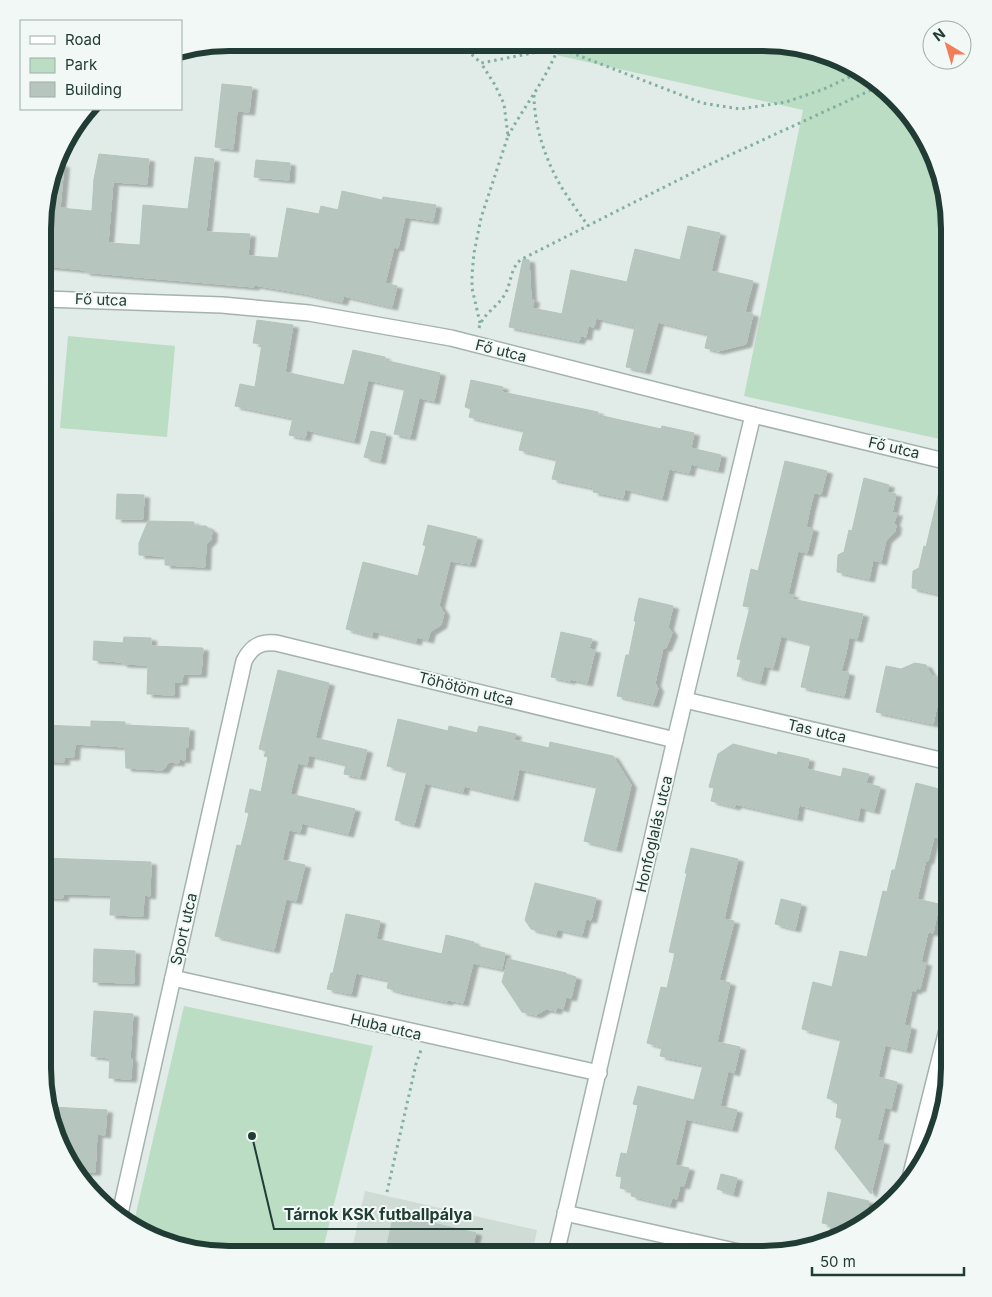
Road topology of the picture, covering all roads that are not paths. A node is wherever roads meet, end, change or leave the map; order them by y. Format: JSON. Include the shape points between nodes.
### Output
{"nodes":[{"id":1,"x":51,"y":299,"type":"edge"},
{"id":2,"x":754,"y":415,"type":"junction"},
{"id":3,"x":941,"y":460,"type":"edge"},
{"id":4,"x":257,"y":645,"type":"joint"},
{"id":5,"x":685,"y":700,"type":"junction"},
{"id":6,"x":675,"y":740,"type":"junction"},
{"id":7,"x":941,"y":760,"type":"edge"},
{"id":8,"x":173,"y":978,"type":"junction"},
{"id":9,"x":941,"y":1054,"type":"edge"},
{"id":10,"x":599,"y":1073,"type":"junction"},
{"id":11,"x":914,"y":1162,"type":"edge"},
{"id":12,"x":122,"y":1210,"type":"edge"},
{"id":13,"x":566,"y":1213,"type":"junction"},
{"id":14,"x":558,"y":1246,"type":"edge"},
{"id":15,"x":712,"y":1246,"type":"edge"}],
"edges":[{"from":1,"to":2,"type":"street","name":"Fő utca","via":[[222,305],[309,313],[451,338]]},
{"from":2,"to":3,"type":"street","name":"Fő utca"},
{"from":2,"to":5,"type":"street","name":"Honfoglalás utca"},
{"from":4,"to":6,"type":"street","name":"Töhötöm utca","via":[[276,643]]},
{"from":4,"to":8,"type":"street","name":"Sport utca","via":[[244,661]]},
{"from":5,"to":6,"type":"street","name":"Honfoglalás utca"},
{"from":5,"to":7,"type":"street","name":"Tas utca"},
{"from":6,"to":10,"type":"street","name":"Honfoglalás utca"},
{"from":8,"to":10,"type":"street","name":"Huba utca"},
{"from":8,"to":12,"type":"street","name":"Sport utca"},
{"from":9,"to":11,"type":"street"},
{"from":10,"to":13,"type":"street","name":"Honfoglalás utca"},
{"from":13,"to":14,"type":"street","name":"Honfoglalás utca"},
{"from":13,"to":15,"type":"street"}]}
